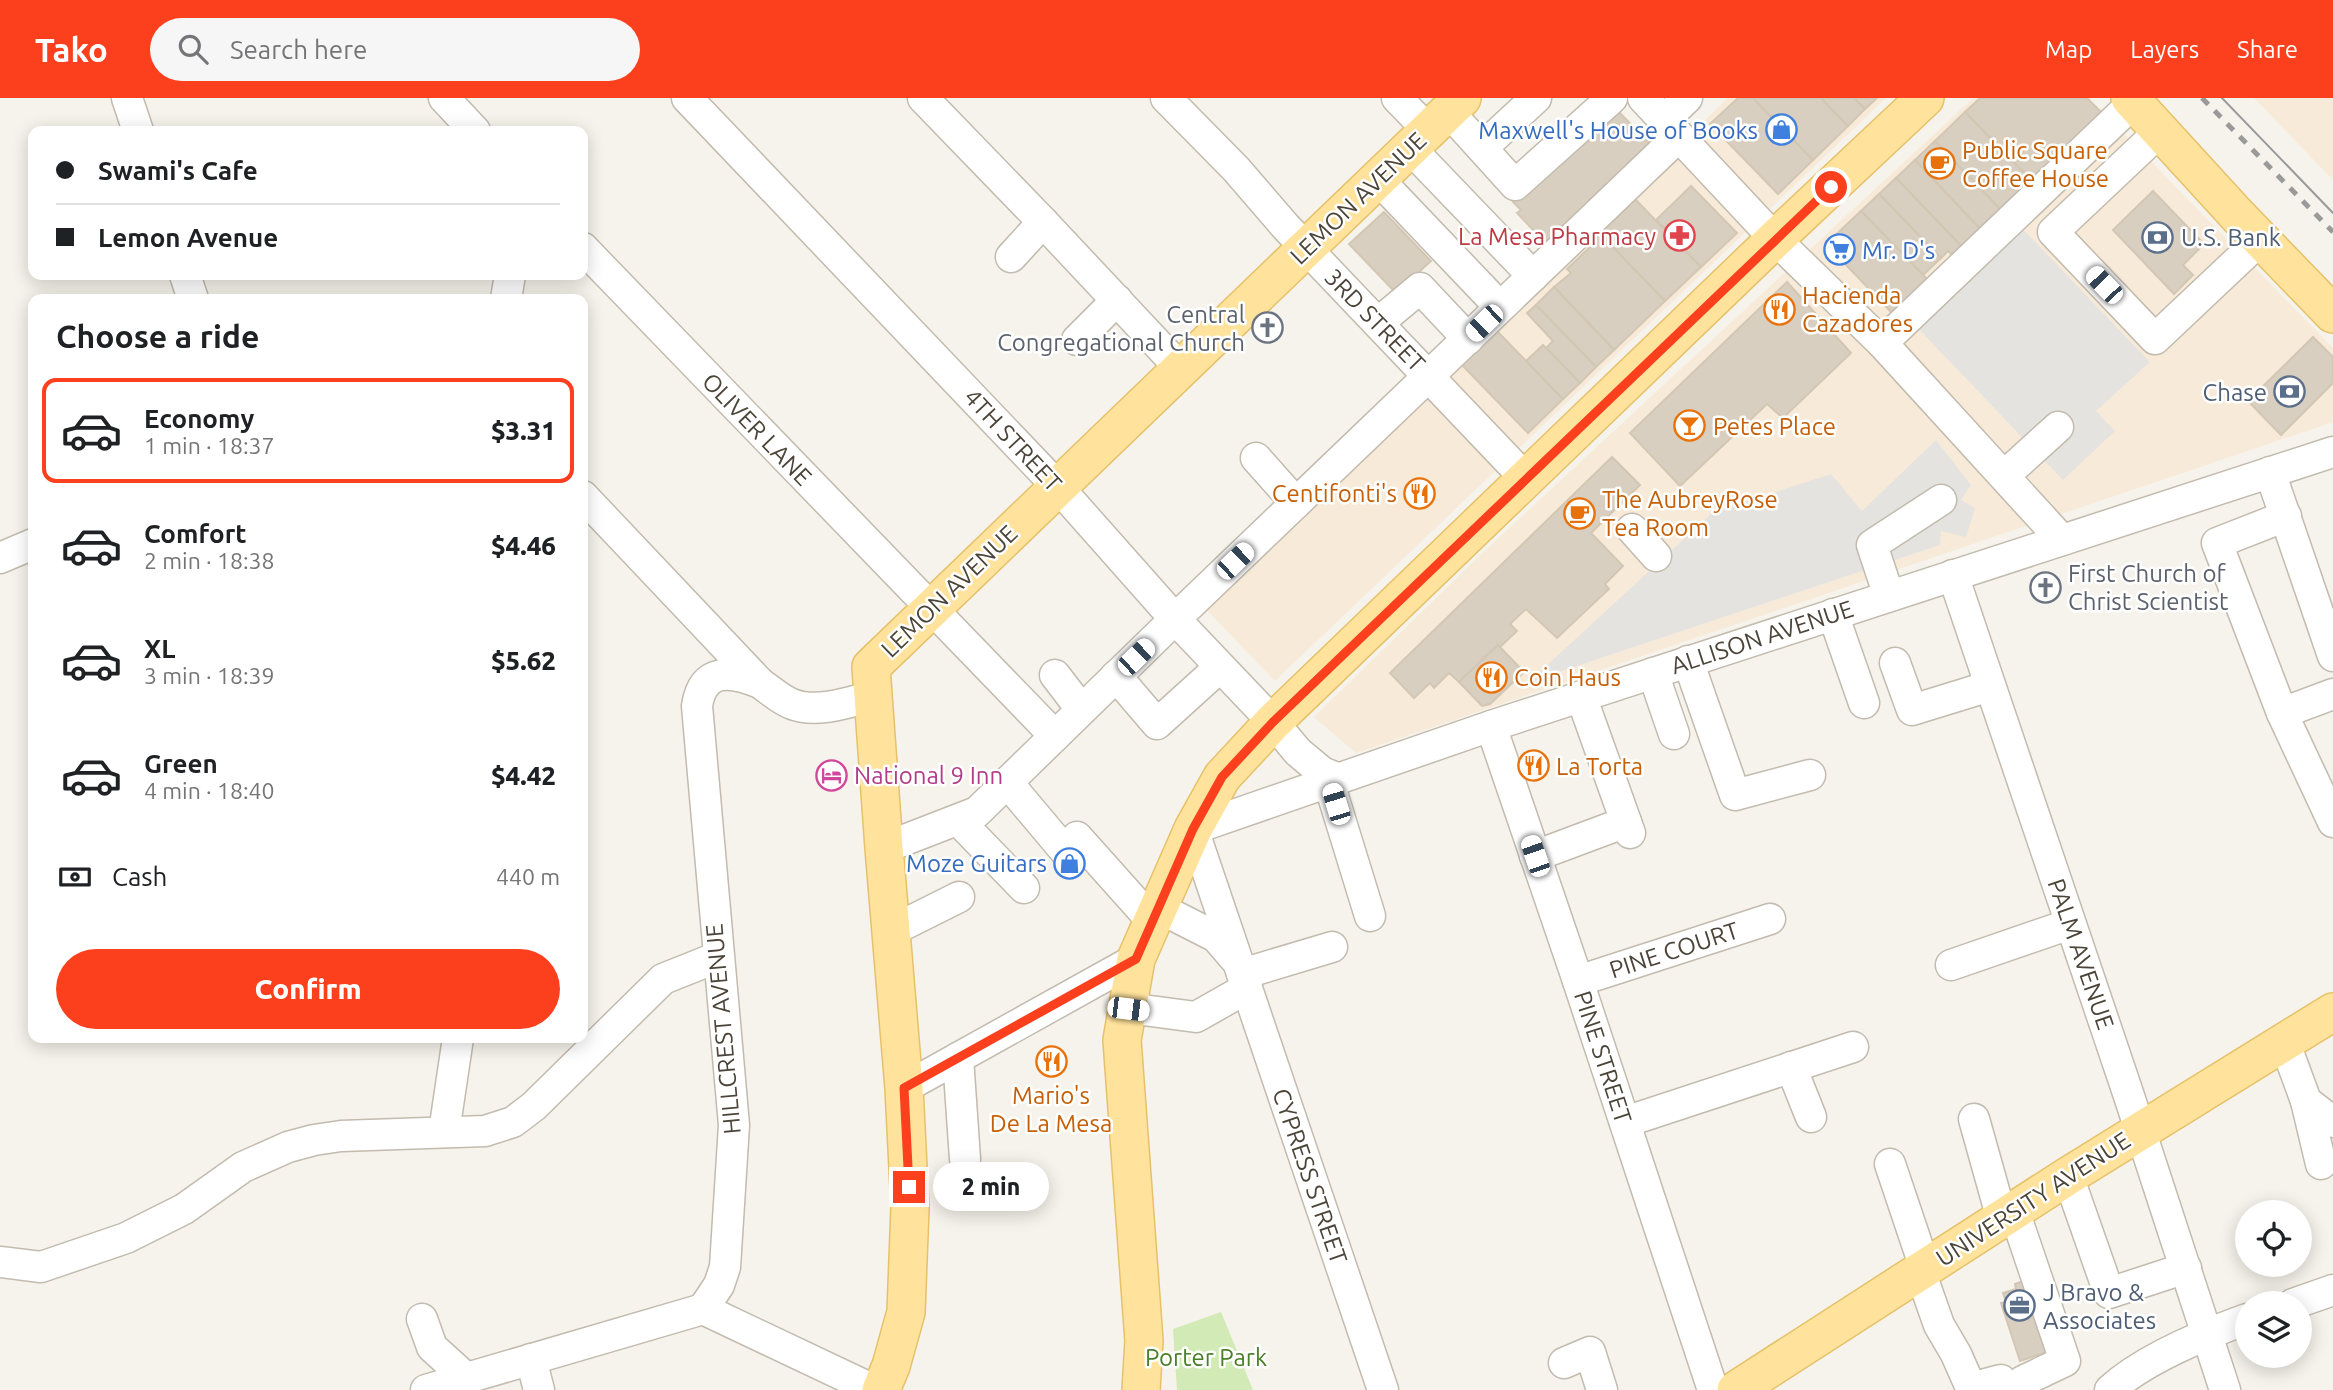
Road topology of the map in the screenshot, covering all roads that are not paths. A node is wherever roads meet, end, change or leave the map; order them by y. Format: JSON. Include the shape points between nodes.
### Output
{"nodes":[{"id":1,"x":127,"y":98,"type":"edge"},
{"id":2,"x":444,"y":98,"type":"edge"},
{"id":3,"x":687,"y":98,"type":"edge"},
{"id":4,"x":923,"y":98,"type":"edge"},
{"id":5,"x":1166,"y":98,"type":"edge"},
{"id":6,"x":1397,"y":98,"type":"edge"},
{"id":7,"x":1536,"y":98,"type":"edge"},
{"id":8,"x":1612,"y":98,"type":"edge"},
{"id":9,"x":1643,"y":98,"type":"edge"},
{"id":10,"x":1687,"y":98,"type":"edge"},
{"id":11,"x":1926,"y":98,"type":"edge"},
{"id":12,"x":2132,"y":100,"type":"edge"},
{"id":13,"x":1437,"y":122,"type":"edge"},
{"id":14,"x":136,"y":126,"type":"edge"},
{"id":15,"x":470,"y":126,"type":"edge"},
{"id":16,"x":1671,"y":128,"type":"junction"},
{"id":17,"x":2160,"y":131,"type":"junction"},
{"id":18,"x":1482,"y":148,"type":"junction"},
{"id":19,"x":1378,"y":179,"type":"junction"},
{"id":20,"x":2029,"y":205,"type":"junction"},
{"id":21,"x":1043,"y":222,"type":"junction"},
{"id":22,"x":2053,"y":232,"type":"junction"},
{"id":23,"x":1775,"y":239,"type":"junction"},
{"id":24,"x":2261,"y":239,"type":"junction"},
{"id":25,"x":1306,"y":248,"type":"junction"},
{"id":26,"x":588,"y":253,"type":"edge"},
{"id":27,"x":1011,"y":257,"type":"dead end"},
{"id":28,"x":1533,"y":276,"type":"junction"},
{"id":29,"x":1117,"y":300,"type":"junction"},
{"id":30,"x":1500,"y":307,"type":"junction"},
{"id":31,"x":2333,"y":314,"type":"edge"},
{"id":32,"x":1378,"y":323,"type":"junction"},
{"id":33,"x":1468,"y":338,"type":"junction"},
{"id":34,"x":1077,"y":340,"type":"dead end"},
{"id":35,"x":1882,"y":343,"type":"junction"},
{"id":36,"x":1181,"y":369,"type":"junction"},
{"id":37,"x":1428,"y":376,"type":"junction"},
{"id":38,"x":2058,"y":427,"type":"dead end"},
{"id":39,"x":2333,"y":452,"type":"edge"},
{"id":40,"x":1256,"y":458,"type":"dead end"},
{"id":41,"x":2004,"y":477,"type":"junction"},
{"id":42,"x":1527,"y":480,"type":"junction"},
{"id":43,"x":1058,"y":487,"type":"junction"},
{"id":44,"x":2279,"y":496,"type":"junction"},
{"id":45,"x":1941,"y":500,"type":"dead end"},
{"id":46,"x":588,"y":501,"type":"edge"},
{"id":47,"x":1296,"y":503,"type":"junction"},
{"id":48,"x":1632,"y":528,"type":"dead end"},
{"id":49,"x":2062,"y":540,"type":"junction"},
{"id":50,"x":28,"y":546,"type":"edge"},
{"id":51,"x":1656,"y":556,"type":"dead end"},
{"id":52,"x":0,"y":558,"type":"edge"},
{"id":53,"x":1953,"y":575,"type":"junction"},
{"id":54,"x":1889,"y":596,"type":"junction"},
{"id":55,"x":931,"y":609,"type":"junction"},
{"id":56,"x":1833,"y":614,"type":"junction"},
{"id":57,"x":1175,"y":619,"type":"junction"},
{"id":58,"x":2333,"y":656,"type":"edge"},
{"id":59,"x":1688,"y":661,"type":"junction"},
{"id":60,"x":1895,"y":663,"type":"dead end"},
{"id":61,"x":1220,"y":667,"type":"junction"},
{"id":62,"x":1653,"y":673,"type":"junction"},
{"id":63,"x":1055,"y":675,"type":"dead end"},
{"id":64,"x":1116,"y":676,"type":"junction"},
{"id":65,"x":760,"y":683,"type":"junction"},
{"id":66,"x":1990,"y":686,"type":"junction"},
{"id":67,"x":2333,"y":694,"type":"edge"},
{"id":68,"x":873,"y":696,"type":"junction"},
{"id":69,"x":1581,"y":696,"type":"junction"},
{"id":70,"x":1864,"y":703,"type":"dead end"},
{"id":71,"x":1082,"y":709,"type":"junction"},
{"id":72,"x":2282,"y":713,"type":"junction"},
{"id":73,"x":1273,"y":722,"type":"junction"},
{"id":74,"x":1491,"y":726,"type":"junction"},
{"id":75,"x":1674,"y":734,"type":"dead end"},
{"id":76,"x":1055,"y":736,"type":"junction"},
{"id":77,"x":1810,"y":775,"type":"dead end"},
{"id":78,"x":1334,"y":781,"type":"junction"},
{"id":79,"x":1007,"y":782,"type":"junction"},
{"id":80,"x":958,"y":820,"type":"junction"},
{"id":81,"x":2333,"y":822,"type":"edge"},
{"id":82,"x":1193,"y":829,"type":"junction"},
{"id":83,"x":884,"y":848,"type":"junction"},
{"id":84,"x":1535,"y":856,"type":"junction"},
{"id":85,"x":1024,"y":888,"type":"dead end"},
{"id":86,"x":959,"y":897,"type":"dead end"},
{"id":87,"x":1156,"y":915,"type":"junction"},
{"id":88,"x":1370,"y":916,"type":"dead end"},
{"id":89,"x":1770,"y":919,"type":"dead end"},
{"id":90,"x":2070,"y":924,"type":"junction"},
{"id":91,"x":891,"y":930,"type":"junction"},
{"id":92,"x":1332,"y":947,"type":"dead end"},
{"id":93,"x":718,"y":957,"type":"junction"},
{"id":94,"x":1136,"y":959,"type":"junction"},
{"id":95,"x":1951,"y":965,"type":"dead end"},
{"id":96,"x":1242,"y":975,"type":"junction"},
{"id":97,"x":1578,"y":981,"type":"junction"},
{"id":98,"x":1128,"y":1009,"type":"junction"},
{"id":99,"x":2333,"y":1012,"type":"edge"},
{"id":100,"x":2284,"y":1041,"type":"junction"},
{"id":101,"x":457,"y":1043,"type":"edge"},
{"id":102,"x":1853,"y":1047,"type":"dead end"},
{"id":103,"x":958,"y":1058,"type":"junction"},
{"id":104,"x":1791,"y":1067,"type":"junction"},
{"id":105,"x":904,"y":1088,"type":"junction"},
{"id":106,"x":2305,"y":1101,"type":"junction"},
{"id":107,"x":1811,"y":1117,"type":"dead end"},
{"id":108,"x":1974,"y":1119,"type":"dead end"},
{"id":109,"x":1625,"y":1122,"type":"junction"},
{"id":110,"x":2333,"y":1122,"type":"edge"},
{"id":111,"x":2141,"y":1130,"type":"junction"},
{"id":112,"x":444,"y":1132,"type":"junction"},
{"id":113,"x":965,"y":1159,"type":"dead end"},
{"id":114,"x":1890,"y":1164,"type":"dead end"},
{"id":115,"x":2320,"y":1164,"type":"dead end"},
{"id":116,"x":2068,"y":1176,"type":"junction"},
{"id":117,"x":2008,"y":1215,"type":"junction"},
{"id":118,"x":0,"y":1262,"type":"edge"},
{"id":119,"x":2186,"y":1268,"type":"junction"},
{"id":120,"x":1922,"y":1270,"type":"junction"},
{"id":121,"x":2333,"y":1290,"type":"edge"},
{"id":122,"x":2312,"y":1297,"type":"edge"},
{"id":123,"x":703,"y":1309,"type":"junction"},
{"id":124,"x":422,"y":1319,"type":"dead end"},
{"id":125,"x":2235,"y":1323,"type":"edge"},
{"id":126,"x":1939,"y":1325,"type":"junction"},
{"id":127,"x":2208,"y":1333,"type":"junction"},
{"id":128,"x":531,"y":1359,"type":"junction"},
{"id":129,"x":1564,"y":1363,"type":"dead end"},
{"id":130,"x":466,"y":1378,"type":"junction"},
{"id":131,"x":426,"y":1390,"type":"edge"},
{"id":132,"x":539,"y":1390,"type":"edge"},
{"id":133,"x":874,"y":1390,"type":"edge"},
{"id":134,"x":881,"y":1390,"type":"edge"},
{"id":135,"x":1141,"y":1390,"type":"edge"},
{"id":136,"x":1383,"y":1390,"type":"edge"},
{"id":137,"x":1602,"y":1390,"type":"edge"},
{"id":138,"x":1713,"y":1390,"type":"edge"},
{"id":139,"x":1736,"y":1390,"type":"edge"},
{"id":140,"x":1949,"y":1390,"type":"edge"},
{"id":141,"x":2110,"y":1390,"type":"edge"},
{"id":142,"x":2225,"y":1390,"type":"edge"}],
"edges":[{"from":1,"to":14,"type":"street"},
{"from":2,"to":15,"type":"street"},
{"from":3,"to":43,"type":"street","name":"4TH STREET"},
{"from":4,"to":21,"type":"street"},
{"from":5,"to":25,"type":"street","name":"3RD STREET"},
{"from":6,"to":13,"type":"street"},
{"from":7,"to":18,"type":"street"},
{"from":8,"to":18,"type":"street","via":[[1516,185]]},
{"from":9,"to":16,"type":"street"},
{"from":10,"to":16,"type":"street"},
{"from":11,"to":23,"type":"main road"},
{"from":12,"to":17,"type":"main road"},
{"from":12,"to":20,"type":"street"},
{"from":13,"to":18,"type":"street"},
{"from":13,"to":19,"type":"main road","name":"LEMON AVENUE"},
{"from":13,"to":28,"type":"street"},
{"from":16,"to":23,"type":"street"},
{"from":16,"to":28,"type":"street"},
{"from":17,"to":22,"type":"street"},
{"from":17,"to":24,"type":"main road"},
{"from":19,"to":25,"type":"main road","name":"LEMON AVENUE"},
{"from":19,"to":30,"type":"street"},
{"from":20,"to":22,"type":"street"},
{"from":20,"to":35,"type":"street"},
{"from":21,"to":27,"type":"street"},
{"from":21,"to":29,"type":"street"},
{"from":22,"to":24,"type":"street","via":[[2155,339]]},
{"from":23,"to":35,"type":"street"},
{"from":23,"to":42,"type":"main road"},
{"from":24,"to":31,"type":"main road"},
{"from":25,"to":32,"type":"street","name":"3RD STREET"},
{"from":25,"to":36,"type":"main road","name":"LEMON AVENUE"},
{"from":26,"to":55,"type":"street","name":"OLIVER LANE"},
{"from":28,"to":30,"type":"street"},
{"from":29,"to":34,"type":"street"},
{"from":29,"to":36,"type":"street"},
{"from":30,"to":33,"type":"street"},
{"from":32,"to":33,"type":"street","via":[[1420,288]]},
{"from":32,"to":37,"type":"street","name":"3RD STREET"},
{"from":33,"to":37,"type":"street"},
{"from":35,"to":41,"type":"street"},
{"from":36,"to":43,"type":"main road","name":"LEMON AVENUE"},
{"from":37,"to":42,"type":"street","name":"3RD STREET"},
{"from":37,"to":47,"type":"street"},
{"from":38,"to":41,"type":"street"},
{"from":39,"to":44,"type":"street","name":"ALLISON AVENUE"},
{"from":40,"to":47,"type":"street"},
{"from":41,"to":49,"type":"street"},
{"from":42,"to":73,"type":"main road"},
{"from":43,"to":55,"type":"main road","name":"LEMON AVENUE"},
{"from":43,"to":57,"type":"street","name":"4TH STREET"},
{"from":44,"to":49,"type":"street","name":"ALLISON AVENUE"},
{"from":44,"to":58,"type":"street"},
{"from":44,"to":72,"type":"street","via":[[2217,543]]},
{"from":45,"to":54,"type":"street","via":[[1872,545]]},
{"from":46,"to":65,"type":"street","name":"HILLCREST AVENUE"},
{"from":47,"to":57,"type":"street"},
{"from":48,"to":51,"type":"street"},
{"from":49,"to":53,"type":"street","name":"ALLISON AVENUE"},
{"from":50,"to":52,"type":"street"},
{"from":53,"to":54,"type":"street","name":"ALLISON AVENUE"},
{"from":53,"to":66,"type":"street","name":"PALM AVENUE"},
{"from":54,"to":56,"type":"street","name":"ALLISON AVENUE"},
{"from":55,"to":68,"type":"main road","name":"LEMON AVENUE","via":[[871,667]]},
{"from":55,"to":76,"type":"street","name":"OLIVER LANE"},
{"from":56,"to":59,"type":"street","name":"ALLISON AVENUE"},
{"from":56,"to":70,"type":"street"},
{"from":57,"to":61,"type":"street","name":"4TH STREET"},
{"from":57,"to":64,"type":"street"},
{"from":59,"to":62,"type":"street","name":"ALLISON AVENUE"},
{"from":59,"to":77,"type":"street","via":[[1735,795]]},
{"from":60,"to":66,"type":"street","via":[[1912,710]]},
{"from":61,"to":64,"type":"street","via":[[1157,724]]},
{"from":61,"to":73,"type":"street","name":"4TH STREET"},
{"from":62,"to":69,"type":"street","name":"ALLISON AVENUE"},
{"from":62,"to":75,"type":"street"},
{"from":63,"to":71,"type":"street"},
{"from":64,"to":71,"type":"street"},
{"from":65,"to":68,"type":"street","name":"HILLCREST AVENUE","via":[[793,705],[814,707]]},
{"from":65,"to":93,"type":"street","name":"HILLCREST AVENUE","via":[[728,673],[719,675],[706,684],[698,698]]},
{"from":66,"to":90,"type":"street","name":"PALM AVENUE"},
{"from":67,"to":72,"type":"street"},
{"from":68,"to":83,"type":"main road","name":"LEMON AVENUE"},
{"from":69,"to":74,"type":"street","name":"ALLISON AVENUE"},
{"from":69,"to":84,"type":"street","via":[[1628,827]]},
{"from":71,"to":76,"type":"street"},
{"from":72,"to":81,"type":"street"},
{"from":73,"to":78,"type":"street","name":"4TH STREET","via":[[1298,752]]},
{"from":73,"to":82,"type":"main road","via":[[1222,777]]},
{"from":74,"to":78,"type":"street","name":"ALLISON AVENUE"},
{"from":74,"to":84,"type":"street","name":"PINE STREET"},
{"from":76,"to":79,"type":"street"},
{"from":78,"to":82,"type":"street","name":"ALLISON AVENUE"},
{"from":78,"to":88,"type":"street"},
{"from":79,"to":80,"type":"street","via":[[977,812]]},
{"from":79,"to":87,"type":"street","via":[[1065,852],[1077,837]]},
{"from":80,"to":83,"type":"street"},
{"from":80,"to":85,"type":"street"},
{"from":82,"to":87,"type":"main road"},
{"from":82,"to":96,"type":"street","name":"CYPRESS STREET"},
{"from":83,"to":91,"type":"main road","name":"LEMON AVENUE"},
{"from":84,"to":97,"type":"street","name":"PINE STREET"},
{"from":86,"to":91,"type":"street"},
{"from":87,"to":94,"type":"main road"},
{"from":87,"to":96,"type":"street","name":"CYPRESS STREET","via":[[1216,937]]},
{"from":89,"to":97,"type":"street","name":"PINE COURT"},
{"from":90,"to":95,"type":"street"},
{"from":90,"to":111,"type":"street","name":"PALM AVENUE"},
{"from":91,"to":105,"type":"main road","name":"LEMON AVENUE"},
{"from":92,"to":96,"type":"street"},
{"from":93,"to":112,"type":"street","via":[[663,979],[524,1115],[485,1131]]},
{"from":93,"to":123,"type":"street","name":"HILLCREST AVENUE","via":[[734,1125],[725,1267]]},
{"from":94,"to":98,"type":"main road"},
{"from":94,"to":103,"type":"street"},
{"from":96,"to":98,"type":"street","via":[[1196,1017]]},
{"from":96,"to":136,"type":"street","name":"CYPRESS STREET"},
{"from":97,"to":109,"type":"street","name":"PINE STREET"},
{"from":98,"to":135,"type":"main road","via":[[1122,1040],[1144,1341]]},
{"from":99,"to":100,"type":"main road","name":"UNIVERSITY AVENUE"},
{"from":100,"to":106,"type":"street"},
{"from":100,"to":111,"type":"main road","name":"UNIVERSITY AVENUE"},
{"from":101,"to":112,"type":"street"},
{"from":102,"to":104,"type":"street"},
{"from":103,"to":105,"type":"street"},
{"from":103,"to":113,"type":"street"},
{"from":104,"to":107,"type":"street"},
{"from":104,"to":109,"type":"street"},
{"from":105,"to":134,"type":"main road","name":"LEMON AVENUE","via":[[910,1209],[906,1312]]},
{"from":106,"to":110,"type":"street"},
{"from":106,"to":115,"type":"street"},
{"from":108,"to":117,"type":"street"},
{"from":109,"to":138,"type":"street","name":"PINE STREET"},
{"from":111,"to":116,"type":"main road","name":"UNIVERSITY AVENUE"},
{"from":111,"to":119,"type":"street","name":"PALM AVENUE"},
{"from":112,"to":118,"type":"street","via":[[341,1136],[288,1147],[243,1167],[184,1209],[126,1238],[41,1267]]},
{"from":114,"to":120,"type":"street"},
{"from":116,"to":117,"type":"main road","name":"UNIVERSITY AVENUE"},
{"from":116,"to":119,"type":"street","via":[[2109,1293]]},
{"from":117,"to":120,"type":"main road","name":"UNIVERSITY AVENUE"},
{"from":117,"to":126,"type":"street","via":[[2065,1361],[2012,1381],[1971,1388]]},
{"from":119,"to":127,"type":"street","name":"PALM AVENUE"},
{"from":120,"to":126,"type":"street"},
{"from":120,"to":139,"type":"main road","name":"UNIVERSITY AVENUE"},
{"from":121,"to":122,"type":"street"},
{"from":123,"to":128,"type":"street"},
{"from":123,"to":133,"type":"street"},
{"from":124,"to":130,"type":"street","via":[[432,1347]]},
{"from":125,"to":127,"type":"street"},
{"from":126,"to":140,"type":"street","via":[[1936,1340]]},
{"from":127,"to":141,"type":"street","via":[[2123,1378]]},
{"from":127,"to":142,"type":"street","name":"PALM AVENUE"},
{"from":128,"to":130,"type":"street"},
{"from":128,"to":132,"type":"street"},
{"from":129,"to":137,"type":"street","via":[[1590,1352]]},
{"from":130,"to":131,"type":"street"}]}
